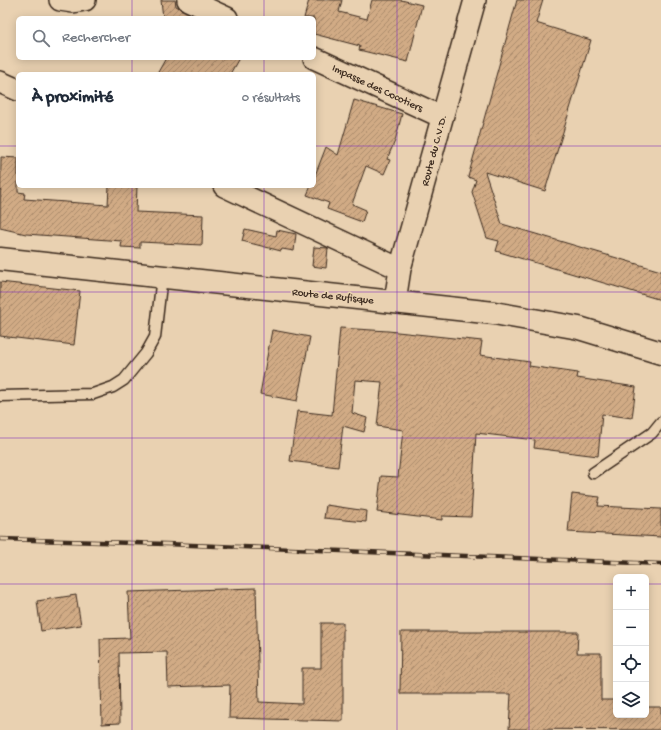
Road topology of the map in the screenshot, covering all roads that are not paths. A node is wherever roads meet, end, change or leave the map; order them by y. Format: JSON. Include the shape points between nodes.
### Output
{"nodes":[{"id":1,"x":60,"y":0,"type":"edge"},
{"id":2,"x":85,"y":0,"type":"edge"},
{"id":3,"x":188,"y":0,"type":"edge"},
{"id":4,"x":475,"y":0,"type":"edge"},
{"id":5,"x":223,"y":16,"type":"edge"},
{"id":6,"x":316,"y":59,"type":"edge"},
{"id":7,"x":0,"y":82,"type":"edge"},
{"id":8,"x":16,"y":89,"type":"edge"},
{"id":9,"x":442,"y":117,"type":"junction"},
{"id":10,"x":228,"y":188,"type":"edge"},
{"id":11,"x":0,"y":259,"type":"edge"},
{"id":12,"x":400,"y":269,"type":"junction"},
{"id":13,"x":162,"y":276,"type":"junction"},
{"id":14,"x":395,"y":301,"type":"junction"},
{"id":15,"x":661,"y":353,"type":"edge"},
{"id":16,"x":0,"y":396,"type":"edge"},
{"id":17,"x":661,"y":422,"type":"edge"},
{"id":18,"x":593,"y":473,"type":"dead end"}],
"edges":[{"from":1,"to":2,"type":"street"},
{"from":3,"to":5,"type":"street"},
{"from":4,"to":9,"type":"street","name":"Route du C.V.D."},
{"from":6,"to":9,"type":"street","name":"Impasse des Cocotiers"},
{"from":7,"to":8,"type":"street"},
{"from":9,"to":12,"type":"street","name":"Route du C.V.D."},
{"from":10,"to":12,"type":"street"},
{"from":11,"to":13,"type":"main road","name":"Route de Rufisque"},
{"from":12,"to":14,"type":"street","name":"Route du C.V.D."},
{"from":13,"to":14,"type":"main road","name":"Route de Rufisque"},
{"from":13,"to":16,"type":"lane","via":[[155,337],[146,353],[124,380],[93,394]]},
{"from":14,"to":15,"type":"main road","name":"Route de Rufisque","via":[[494,313],[579,328]]},
{"from":17,"to":18,"type":"lane","via":[[652,433]]}]}
